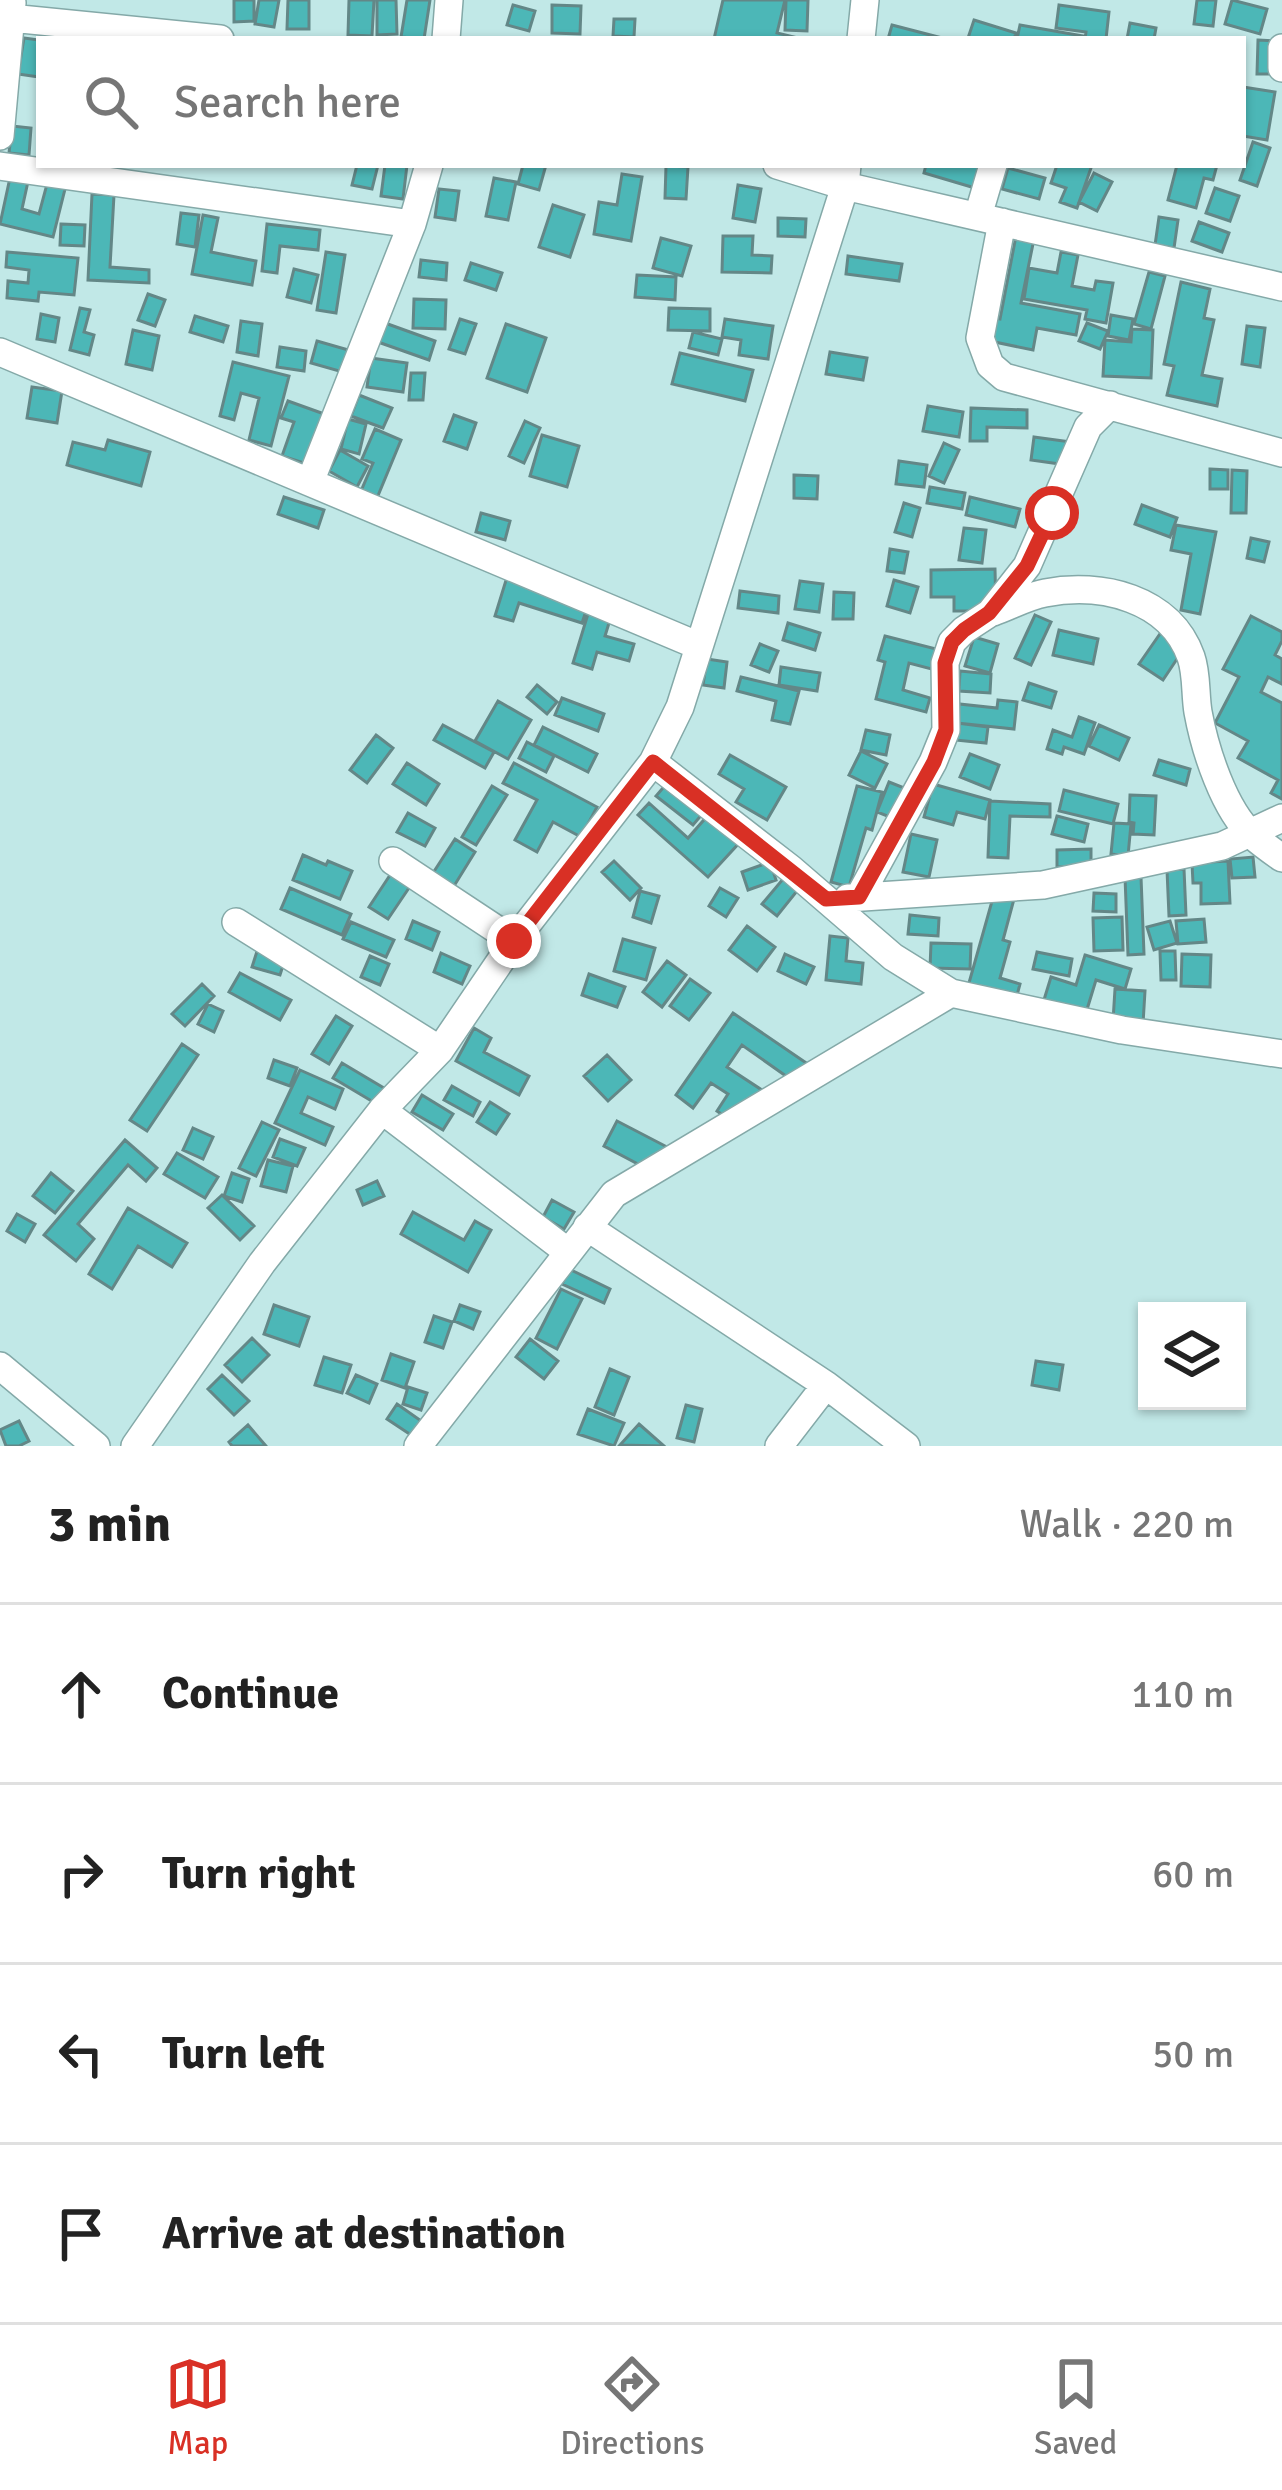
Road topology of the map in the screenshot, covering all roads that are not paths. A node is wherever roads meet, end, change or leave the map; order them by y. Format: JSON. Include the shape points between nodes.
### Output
{"nodes":[{"id":1,"x":449,"y":0,"type":"edge"},
{"id":2,"x":865,"y":0,"type":"edge"},
{"id":3,"x":7,"y":12,"type":"edge"},
{"id":4,"x":196,"y":36,"type":"edge"},
{"id":5,"x":446,"y":36,"type":"edge"},
{"id":6,"x":861,"y":36,"type":"edge"},
{"id":7,"x":1282,"y":49,"type":"edge"},
{"id":8,"x":1282,"y":68,"type":"edge"},
{"id":9,"x":0,"y":136,"type":"edge"},
{"id":10,"x":0,"y":166,"type":"edge"},
{"id":11,"x":428,"y":168,"type":"edge"},
{"id":12,"x":796,"y":168,"type":"edge"},
{"id":13,"x":993,"y":168,"type":"edge"},
{"id":14,"x":846,"y":176,"type":"edge"},
{"id":15,"x":990,"y":219,"type":"junction"},
{"id":16,"x":412,"y":224,"type":"junction"},
{"id":17,"x":1282,"y":287,"type":"edge"},
{"id":18,"x":0,"y":352,"type":"edge"},
{"id":19,"x":1110,"y":406,"type":"junction"},
{"id":20,"x":1282,"y":453,"type":"edge"},
{"id":21,"x":310,"y":482,"type":"junction"},
{"id":22,"x":989,"y":613,"type":"junction"},
{"id":23,"x":699,"y":646,"type":"junction"},
{"id":24,"x":653,"y":762,"type":"junction"},
{"id":25,"x":1282,"y":818,"type":"edge"},
{"id":26,"x":1249,"y":833,"type":"junction"},
{"id":27,"x":1282,"y":858,"type":"edge"},
{"id":28,"x":392,"y":862,"type":"dead end"},
{"id":29,"x":859,"y":897,"type":"junction"},
{"id":30,"x":826,"y":899,"type":"junction"},
{"id":31,"x":236,"y":922,"type":"dead end"},
{"id":32,"x":514,"y":941,"type":"junction"},
{"id":33,"x":951,"y":993,"type":"junction"},
{"id":34,"x":440,"y":1050,"type":"junction"},
{"id":35,"x":1282,"y":1054,"type":"edge"},
{"id":36,"x":382,"y":1110,"type":"junction"},
{"id":37,"x":587,"y":1227,"type":"junction"},
{"id":38,"x":568,"y":1252,"type":"junction"},
{"id":39,"x":0,"y":1366,"type":"edge"},
{"id":40,"x":826,"y":1385,"type":"junction"},
{"id":41,"x":96,"y":1446,"type":"edge"},
{"id":42,"x":135,"y":1446,"type":"edge"},
{"id":43,"x":418,"y":1446,"type":"edge"},
{"id":44,"x":779,"y":1446,"type":"edge"},
{"id":45,"x":906,"y":1446,"type":"edge"}],
"edges":[{"from":1,"to":5,"type":"street"},
{"from":2,"to":6,"type":"street"},
{"from":3,"to":4,"type":"street"},
{"from":3,"to":9,"type":"street"},
{"from":7,"to":8,"type":"street"},
{"from":10,"to":16,"type":"street"},
{"from":11,"to":16,"type":"street"},
{"from":12,"to":14,"type":"street"},
{"from":13,"to":15,"type":"street"},
{"from":14,"to":15,"type":"street"},
{"from":14,"to":23,"type":"street"},
{"from":15,"to":17,"type":"street"},
{"from":15,"to":19,"type":"street","via":[[980,338],[989,365]]},
{"from":16,"to":21,"type":"street"},
{"from":18,"to":21,"type":"street"},
{"from":19,"to":20,"type":"street"},
{"from":19,"to":22,"type":"street","via":[[1088,428],[1027,566]]},
{"from":21,"to":23,"type":"street"},
{"from":22,"to":26,"type":"street","via":[[1044,593],[1099,590],[1136,599],[1172,623],[1191,658],[1206,750]]},
{"from":22,"to":29,"type":"street","via":[[952,642],[946,730]]},
{"from":23,"to":24,"type":"street"},
{"from":24,"to":30,"type":"street"},
{"from":24,"to":32,"type":"street"},
{"from":25,"to":26,"type":"street"},
{"from":26,"to":27,"type":"street"},
{"from":26,"to":29,"type":"street","via":[[1043,885]]},
{"from":28,"to":32,"type":"street"},
{"from":29,"to":30,"type":"street"},
{"from":30,"to":33,"type":"street","via":[[893,957]]},
{"from":31,"to":34,"type":"street"},
{"from":32,"to":34,"type":"street"},
{"from":33,"to":35,"type":"street"},
{"from":33,"to":37,"type":"street","via":[[614,1194]]},
{"from":34,"to":36,"type":"street"},
{"from":36,"to":38,"type":"street"},
{"from":36,"to":42,"type":"street","via":[[262,1263]]},
{"from":37,"to":38,"type":"street"},
{"from":37,"to":40,"type":"street"},
{"from":38,"to":43,"type":"street"},
{"from":39,"to":41,"type":"street"},
{"from":40,"to":44,"type":"street"},
{"from":40,"to":45,"type":"street"}]}
